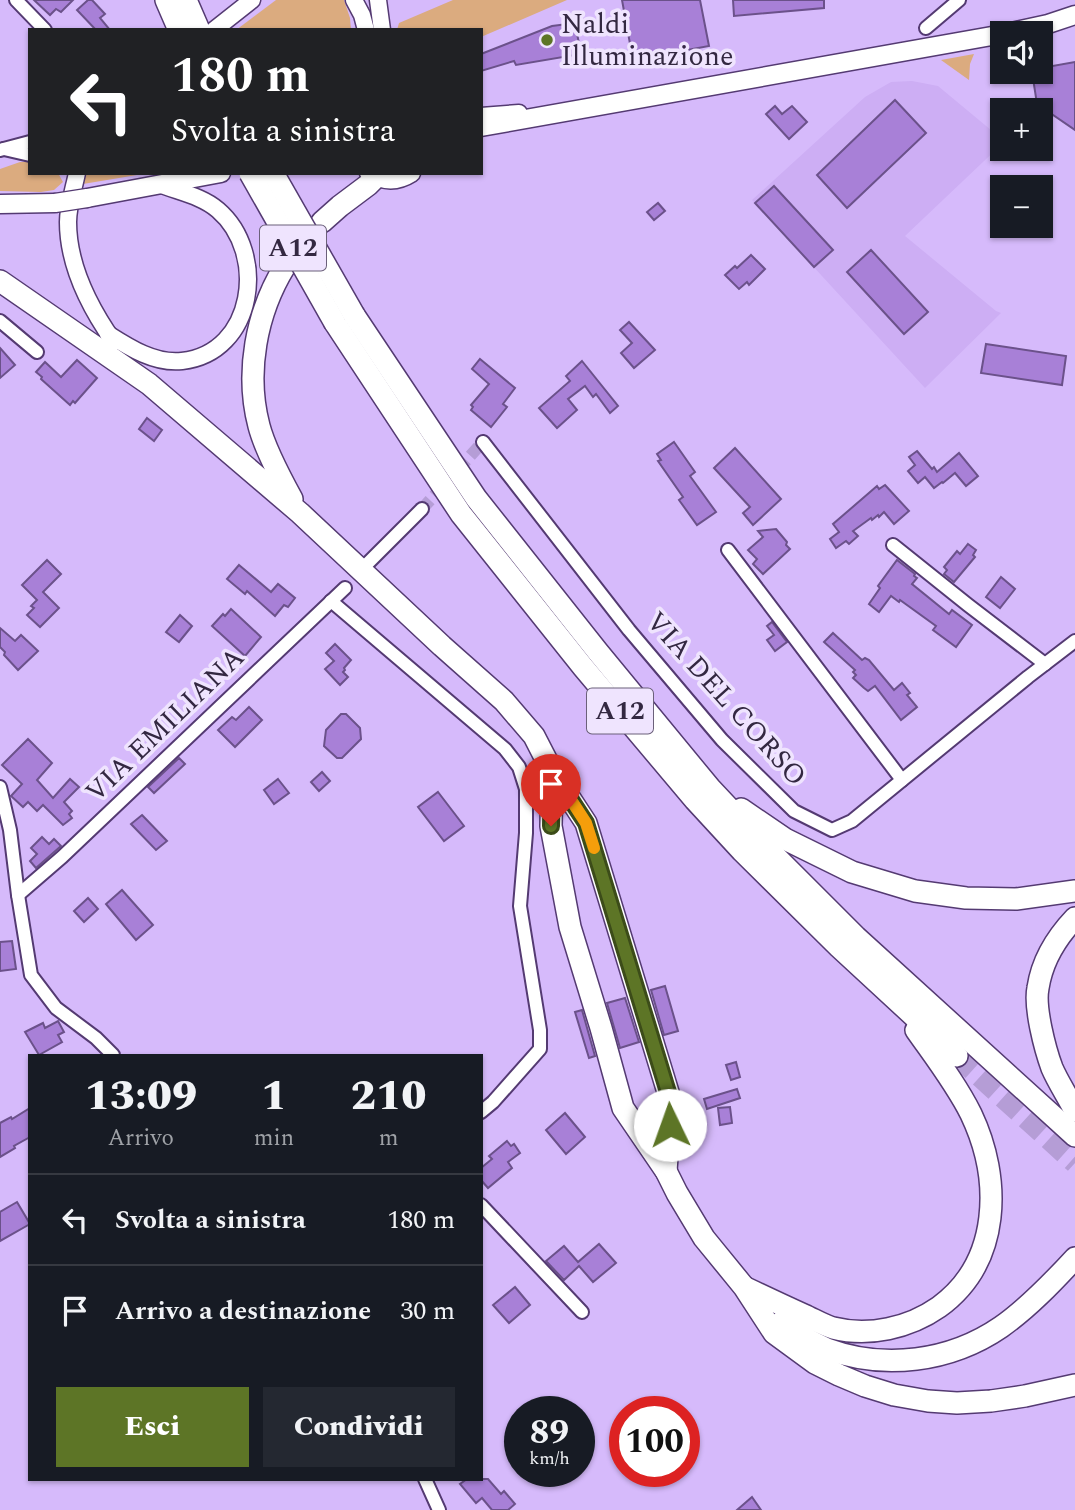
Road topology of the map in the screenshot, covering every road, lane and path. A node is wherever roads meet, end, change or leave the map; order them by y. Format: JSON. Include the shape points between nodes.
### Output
{"nodes":[{"id":1,"x":16,"y":0,"type":"edge"},
{"id":2,"x":166,"y":0,"type":"edge"},
{"id":3,"x":186,"y":0,"type":"edge"},
{"id":4,"x":252,"y":0,"type":"edge"},
{"id":5,"x":354,"y":0,"type":"edge"},
{"id":6,"x":378,"y":0,"type":"edge"},
{"id":7,"x":958,"y":0,"type":"edge"},
{"id":8,"x":1075,"y":15,"type":"edge"},
{"id":9,"x":1053,"y":22,"type":"edge"},
{"id":10,"x":1053,"y":24,"type":"edge"},
{"id":11,"x":1075,"y":26,"type":"edge"},
{"id":12,"x":43,"y":28,"type":"edge"},
{"id":13,"x":178,"y":28,"type":"edge"},
{"id":14,"x":198,"y":28,"type":"edge"},
{"id":15,"x":217,"y":28,"type":"edge"},
{"id":16,"x":365,"y":28,"type":"edge"},
{"id":17,"x":382,"y":28,"type":"edge"},
{"id":18,"x":926,"y":28,"type":"dead end"},
{"id":19,"x":990,"y":37,"type":"edge"},
{"id":20,"x":483,"y":116,"type":"edge"},
{"id":21,"x":535,"y":118,"type":"junction"},
{"id":22,"x":483,"y":127,"type":"edge"},
{"id":23,"x":483,"y":138,"type":"edge"},
{"id":24,"x":28,"y":142,"type":"edge"},
{"id":25,"x":2,"y":149,"type":"edge"},
{"id":26,"x":28,"y":155,"type":"edge"},
{"id":27,"x":210,"y":175,"type":"edge"},
{"id":28,"x":251,"y":175,"type":"edge"},
{"id":29,"x":274,"y":175,"type":"edge"},
{"id":30,"x":372,"y":175,"type":"edge"},
{"id":31,"x":406,"y":175,"type":"edge"},
{"id":32,"x":74,"y":176,"type":"edge"},
{"id":33,"x":159,"y":184,"type":"junction"},
{"id":34,"x":0,"y":204,"type":"edge"},
{"id":35,"x":322,"y":222,"type":"dead end"},
{"id":36,"x":285,"y":266,"type":"dead end"},
{"id":37,"x":0,"y":281,"type":"edge"},
{"id":38,"x":345,"y":319,"type":"junction"},
{"id":39,"x":0,"y":321,"type":"edge"},
{"id":40,"x":108,"y":334,"type":"junction"},
{"id":41,"x":37,"y":352,"type":"dead end"},
{"id":42,"x":149,"y":384,"type":"junction"},
{"id":43,"x":484,"y":442,"type":"dead end"},
{"id":44,"x":422,"y":509,"type":"tunnel mouth"},
{"id":45,"x":300,"y":513,"type":"junction"},
{"id":46,"x":892,"y":545,"type":"dead end"},
{"id":47,"x":728,"y":550,"type":"dead end"},
{"id":48,"x":368,"y":564,"type":"dead end"},
{"id":49,"x":345,"y":588,"type":"dead end"},
{"id":50,"x":331,"y":601,"type":"junction"},
{"id":51,"x":1075,"y":640,"type":"edge"},
{"id":52,"x":1045,"y":663,"type":"junction"},
{"id":53,"x":552,"y":771,"type":"junction"},
{"id":54,"x":902,"y":780,"type":"junction"},
{"id":55,"x":0,"y":787,"type":"edge"},
{"id":56,"x":710,"y":788,"type":"junction"},
{"id":57,"x":1075,"y":891,"type":"edge"},
{"id":58,"x":18,"y":894,"type":"junction"},
{"id":59,"x":1075,"y":918,"type":"edge"},
{"id":60,"x":889,"y":993,"type":"junction"},
{"id":61,"x":112,"y":1054,"type":"edge"},
{"id":62,"x":957,"y":1056,"type":"tunnel mouth"},
{"id":63,"x":483,"y":1110,"type":"edge"},
{"id":64,"x":1075,"y":1111,"type":"edge"},
{"id":65,"x":1075,"y":1136,"type":"edge"},
{"id":66,"x":666,"y":1171,"type":"junction"},
{"id":67,"x":483,"y":1207,"type":"edge"},
{"id":68,"x":1075,"y":1258,"type":"edge"},
{"id":69,"x":744,"y":1287,"type":"junction"},
{"id":70,"x":582,"y":1312,"type":"dead end"},
{"id":71,"x":1075,"y":1385,"type":"edge"},
{"id":72,"x":426,"y":1481,"type":"edge"},
{"id":73,"x":439,"y":1510,"type":"edge"}],
"edges":[{"from":1,"to":12,"type":"street"},
{"from":2,"to":13,"type":"highway"},
{"from":3,"to":14,"type":"highway"},
{"from":4,"to":15,"type":"main road"},
{"from":5,"to":16,"type":"main road"},
{"from":6,"to":17,"type":"main road"},
{"from":7,"to":18,"type":"street"},
{"from":8,"to":9,"type":"main road"},
{"from":10,"to":11,"type":"main road"},
{"from":19,"to":21,"type":"main road"},
{"from":20,"to":21,"type":"main road","via":[[519,113]]},
{"from":21,"to":22,"type":"main road"},
{"from":21,"to":23,"type":"main road","via":[[529,126]]},
{"from":24,"to":25,"type":"street"},
{"from":25,"to":26,"type":"street"},
{"from":27,"to":33,"type":"main road"},
{"from":28,"to":38,"type":"highway","number":"A12","bridge":true},
{"from":29,"to":38,"type":"highway","number":"A12","bridge":true},
{"from":30,"to":31,"type":"main road","via":[[386,180]]},
{"from":30,"to":35,"type":"highway","via":[[368,185]]},
{"from":32,"to":40,"type":"main road","via":[[68,220],[71,244],[88,301]]},
{"from":33,"to":34,"type":"main road","bridge":true,"via":[[55,203]]},
{"from":33,"to":40,"type":"main road","via":[[205,200],[230,222],[246,260],[249,285],[245,306],[234,330],[199,358],[151,357]]},
{"from":36,"to":45,"type":"highway","via":[[261,317],[254,390],[259,427]]},
{"from":37,"to":42,"type":"highway"},
{"from":38,"to":56,"type":"highway","name":"A12","number":"A12","via":[[476,498]]},
{"from":38,"to":60,"type":"highway","name":"A12","number":"A12","via":[[461,514],[583,667],[742,851]]},
{"from":39,"to":41,"type":"street"},
{"from":40,"to":42,"type":"main road"},
{"from":42,"to":45,"type":"highway"},
{"from":43,"to":54,"type":"street","name":"VIA DEL CORSO","via":[[629,630],[722,740],[794,811],[832,830],[852,821]]},
{"from":44,"to":48,"type":"street"},
{"from":45,"to":53,"type":"highway","via":[[504,701],[534,736]]},
{"from":46,"to":52,"type":"street"},
{"from":47,"to":54,"type":"street"},
{"from":49,"to":50,"type":"street","name":"VIA EMILIANA"},
{"from":50,"to":58,"type":"street","name":"VIA EMILIANA"},
{"from":50,"to":63,"type":"street","via":[[505,749],[523,777],[526,833],[520,906],[541,1030],[540,1049]]},
{"from":51,"to":52,"type":"street","name":"VIA DEL CORSO"},
{"from":52,"to":54,"type":"street","name":"VIA DEL CORSO"},
{"from":53,"to":66,"type":"highway","via":[[551,826],[570,927],[623,1108]]},
{"from":53,"to":66,"type":"highway","via":[[586,823],[671,1102]]},
{"from":55,"to":58,"type":"street"},
{"from":56,"to":57,"type":"highway","via":[[785,839],[852,873],[915,891],[1016,899]]},
{"from":56,"to":65,"type":"highway","name":"A12","number":"A12","via":[[856,937]]},
{"from":58,"to":61,"type":"street","via":[[31,975],[56,1008]]},
{"from":59,"to":64,"type":"highway","via":[[1059,935],[1037,990],[1052,1068]]},
{"from":60,"to":62,"type":"highway","name":"A12","number":"A12"},
{"from":60,"to":69,"type":"highway","via":[[954,1085],[981,1140],[992,1202],[980,1255],[949,1299],[929,1314],[883,1330],[830,1327]]},
{"from":66,"to":69,"type":"highway","via":[[704,1238]]},
{"from":67,"to":70,"type":"street"},
{"from":68,"to":69,"type":"highway","via":[[1000,1328],[974,1343],[924,1359],[873,1360],[827,1349],[781,1323]]},
{"from":69,"to":71,"type":"highway","via":[[774,1333],[815,1363],[894,1395],[957,1403]]},
{"from":72,"to":73,"type":"street"}]}
